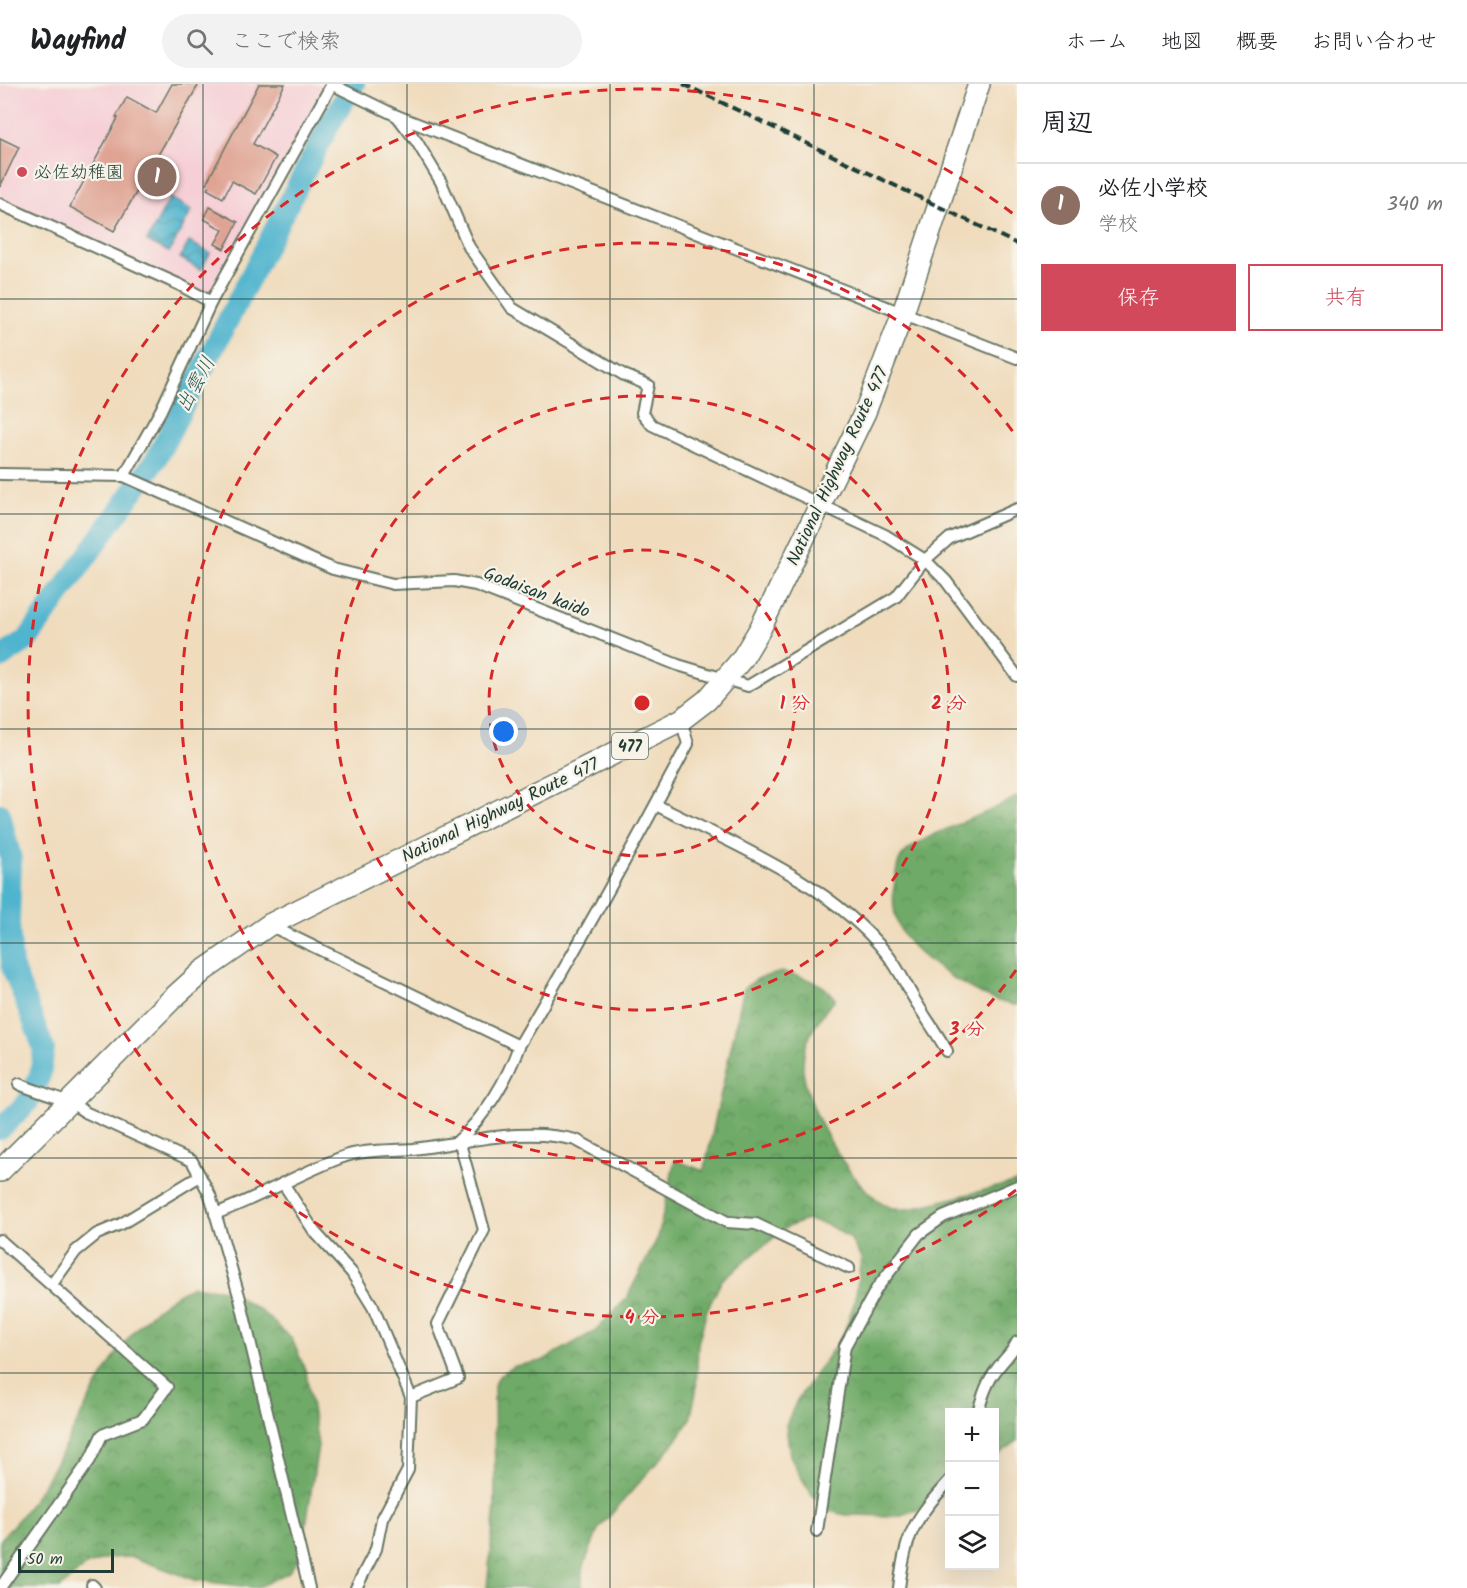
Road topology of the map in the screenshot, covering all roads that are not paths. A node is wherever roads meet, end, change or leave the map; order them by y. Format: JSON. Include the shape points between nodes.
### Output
{"nodes":[{"id":1,"x":979,"y":84,"type":"edge"},
{"id":2,"x":334,"y":86,"type":"edge"},
{"id":3,"x":396,"y":116,"type":"junction"},
{"id":4,"x":0,"y":204,"type":"edge"},
{"id":5,"x":211,"y":302,"type":"junction"},
{"id":6,"x":903,"y":313,"type":"junction"},
{"id":7,"x":1017,"y":358,"type":"edge"},
{"id":8,"x":0,"y":474,"type":"edge"},
{"id":9,"x":128,"y":478,"type":"junction"},
{"id":10,"x":821,"y":504,"type":"junction"},
{"id":11,"x":1017,"y":509,"type":"edge"},
{"id":12,"x":925,"y":560,"type":"junction"},
{"id":13,"x":1017,"y":676,"type":"edge"},
{"id":14,"x":726,"y":681,"type":"junction"},
{"id":15,"x":681,"y":720,"type":"junction"},
{"id":16,"x":656,"y":806,"type":"junction"},
{"id":17,"x":269,"y":925,"type":"junction"},
{"id":18,"x":519,"y":1046,"type":"junction"},
{"id":19,"x":947,"y":1051,"type":"dead end"},
{"id":20,"x":19,"y":1084,"type":"dead end"},
{"id":21,"x":70,"y":1101,"type":"junction"},
{"id":22,"x":459,"y":1140,"type":"junction"},
{"id":23,"x":0,"y":1171,"type":"edge"},
{"id":24,"x":200,"y":1176,"type":"junction"},
{"id":25,"x":283,"y":1183,"type":"junction"},
{"id":26,"x":1017,"y":1186,"type":"edge"},
{"id":27,"x":215,"y":1214,"type":"junction"},
{"id":28,"x":0,"y":1240,"type":"edge"},
{"id":29,"x":849,"y":1268,"type":"dead end"},
{"id":30,"x":52,"y":1284,"type":"junction"},
{"id":31,"x":1017,"y":1342,"type":"edge"},
{"id":32,"x":411,"y":1397,"type":"junction"},
{"id":33,"x":979,"y":1408,"type":"edge"},
{"id":34,"x":945,"y":1486,"type":"edge"},
{"id":35,"x":817,"y":1531,"type":"dead end"},
{"id":36,"x":0,"y":1588,"type":"edge"},
{"id":37,"x":309,"y":1588,"type":"edge"},
{"id":38,"x":356,"y":1588,"type":"edge"},
{"id":39,"x":899,"y":1588,"type":"edge"}],
"edges":[{"from":1,"to":6,"type":"highway","name":"National Highway Route 477","number":"477"},
{"from":2,"to":3,"type":"street"},
{"from":2,"to":5,"type":"street"},
{"from":3,"to":6,"type":"street"},
{"from":3,"to":10,"type":"street","via":[[417,142],[441,182],[470,247],[512,308],[624,375],[648,385],[642,413],[652,425]]},
{"from":4,"to":5,"type":"street"},
{"from":5,"to":9,"type":"street"},
{"from":6,"to":7,"type":"street"},
{"from":6,"to":10,"type":"highway","name":"National Highway Route 477","number":"477","via":[[865,412]]},
{"from":8,"to":9,"type":"street","name":"Godaisan kaido"},
{"from":9,"to":14,"type":"street","name":"Godaisan kaido","via":[[333,569],[393,584],[454,580],[476,585],[678,666]]},
{"from":10,"to":12,"type":"street","via":[[885,535]]},
{"from":10,"to":14,"type":"highway","name":"National Highway Route 477","number":"477","via":[[760,629]]},
{"from":11,"to":12,"type":"street","name":"Godaisan kaido","via":[[950,538]]},
{"from":12,"to":13,"type":"street","via":[[946,581]]},
{"from":12,"to":14,"type":"street","name":"Godaisan kaido","via":[[896,597],[836,634],[748,686]]},
{"from":14,"to":15,"type":"highway","name":"National Highway Route 477","number":"477"},
{"from":15,"to":16,"type":"street","via":[[687,744]]},
{"from":15,"to":17,"type":"highway","name":"National Highway Route 477","number":"477"},
{"from":16,"to":18,"type":"street","via":[[603,905]]},
{"from":16,"to":19,"type":"street","via":[[790,873],[852,918],[903,975]]},
{"from":17,"to":18,"type":"street"},
{"from":17,"to":21,"type":"highway","name":"National Highway Route 477","number":"477","via":[[195,978]]},
{"from":18,"to":22,"type":"street","via":[[478,1122]]},
{"from":20,"to":21,"type":"street"},
{"from":21,"to":23,"type":"highway","name":"National Highway Route 477","number":"477"},
{"from":21,"to":24,"type":"street","via":[[85,1112],[192,1161]]},
{"from":22,"to":25,"type":"street","via":[[343,1156]]},
{"from":22,"to":29,"type":"street","via":[[525,1135],[576,1140],[727,1222],[756,1224]]},
{"from":22,"to":32,"type":"street","via":[[484,1230],[438,1324],[458,1378]]},
{"from":24,"to":27,"type":"street"},
{"from":24,"to":30,"type":"street","via":[[121,1224],[97,1234],[76,1251]]},
{"from":25,"to":27,"type":"street"},
{"from":25,"to":32,"type":"street","via":[[314,1231],[352,1273],[373,1307]]},
{"from":26,"to":35,"type":"street","via":[[943,1216],[919,1234],[877,1288],[845,1346]]},
{"from":27,"to":37,"type":"street","via":[[240,1299]]},
{"from":28,"to":30,"type":"street"},
{"from":30,"to":36,"type":"street","via":[[167,1387],[143,1419],[102,1435],[90,1460]]},
{"from":31,"to":33,"type":"street","via":[[995,1370]]},
{"from":32,"to":38,"type":"street","via":[[408,1470],[382,1519],[376,1549]]},
{"from":34,"to":39,"type":"street","via":[[910,1529]]}]}
